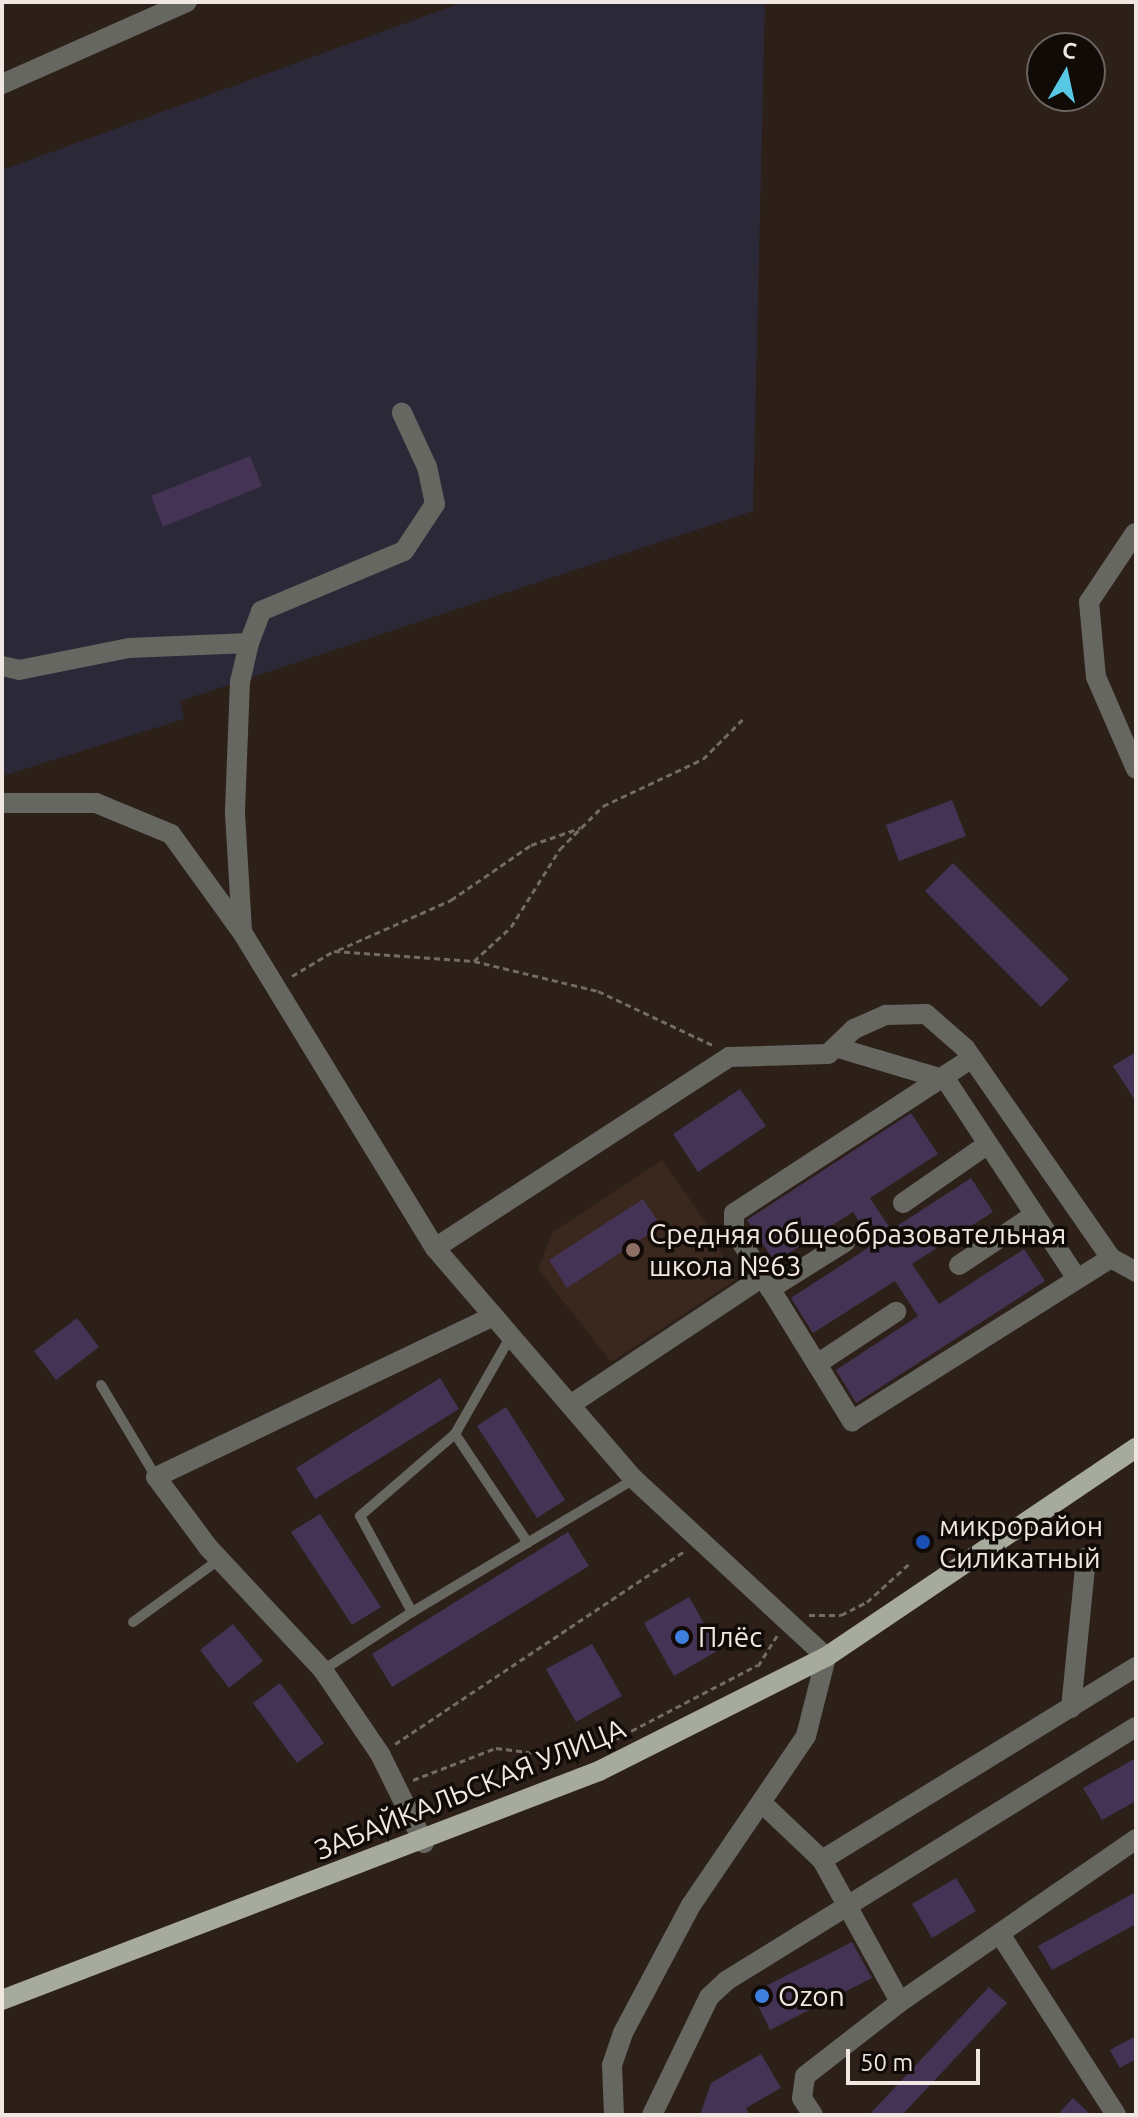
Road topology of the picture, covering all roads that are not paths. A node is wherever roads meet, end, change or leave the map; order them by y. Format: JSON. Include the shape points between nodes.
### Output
{"nodes":[{"id":1,"x":187,"y":2,"type":"edge"},
{"id":2,"x":2,"y":84,"type":"edge"},
{"id":3,"x":402,"y":413,"type":"dead end"},
{"id":4,"x":1135,"y":533,"type":"edge"},
{"id":5,"x":249,"y":643,"type":"junction"},
{"id":6,"x":2,"y":666,"type":"edge"},
{"id":7,"x":1136,"y":769,"type":"edge"},
{"id":8,"x":2,"y":803,"type":"edge"},
{"id":9,"x":242,"y":932,"type":"junction"},
{"id":10,"x":835,"y":1047,"type":"junction"},
{"id":11,"x":972,"y":1058,"type":"junction"},
{"id":12,"x":946,"y":1080,"type":"junction"},
{"id":13,"x":988,"y":1144,"type":"junction"},
{"id":14,"x":903,"y":1203,"type":"dead end"},
{"id":15,"x":1034,"y":1215,"type":"junction"},
{"id":16,"x":845,"y":1242,"type":"dead end"},
{"id":17,"x":435,"y":1248,"type":"junction"},
{"id":18,"x":1111,"y":1258,"type":"junction"},
{"id":19,"x":959,"y":1265,"type":"dead end"},
{"id":20,"x":1136,"y":1272,"type":"edge"},
{"id":21,"x":1077,"y":1279,"type":"junction"},
{"id":22,"x":767,"y":1283,"type":"junction"},
{"id":23,"x":896,"y":1312,"type":"dead end"},
{"id":24,"x":494,"y":1316,"type":"junction"},
{"id":25,"x":511,"y":1336,"type":"junction"},
{"id":26,"x":817,"y":1364,"type":"junction"},
{"id":27,"x":101,"y":1385,"type":"dead end"},
{"id":28,"x":570,"y":1405,"type":"junction"},
{"id":29,"x":455,"y":1434,"type":"junction"},
{"id":30,"x":1136,"y":1448,"type":"edge"},
{"id":31,"x":156,"y":1477,"type":"junction"},
{"id":32,"x":634,"y":1479,"type":"junction"},
{"id":33,"x":528,"y":1543,"type":"junction"},
{"id":34,"x":1086,"y":1558,"type":"dead end"},
{"id":35,"x":220,"y":1559,"type":"junction"},
{"id":36,"x":412,"y":1612,"type":"junction"},
{"id":37,"x":133,"y":1622,"type":"dead end"},
{"id":38,"x":826,"y":1657,"type":"junction"},
{"id":39,"x":1136,"y":1667,"type":"edge"},
{"id":40,"x":323,"y":1670,"type":"junction"},
{"id":41,"x":1071,"y":1708,"type":"junction"},
{"id":42,"x":1136,"y":1727,"type":"edge"},
{"id":43,"x":763,"y":1804,"type":"junction"},
{"id":44,"x":1136,"y":1839,"type":"edge"},
{"id":45,"x":424,"y":1843,"type":"junction"},
{"id":46,"x":822,"y":1860,"type":"junction"},
{"id":47,"x":850,"y":1905,"type":"junction"},
{"id":48,"x":1000,"y":1934,"type":"junction"},
{"id":49,"x":2,"y":2000,"type":"edge"},
{"id":50,"x":900,"y":2002,"type":"junction"},
{"id":51,"x":614,"y":2115,"type":"edge"},
{"id":52,"x":652,"y":2115,"type":"edge"},
{"id":53,"x":813,"y":2115,"type":"edge"},
{"id":54,"x":1116,"y":2115,"type":"edge"}],
"edges":[{"from":1,"to":2,"type":"street"},
{"from":3,"to":5,"type":"street","via":[[427,467],[435,504],[404,551],[261,611]]},
{"from":4,"to":7,"type":"street","via":[[1089,602],[1096,677]]},
{"from":5,"to":6,"type":"street","via":[[129,648],[19,670]]},
{"from":5,"to":9,"type":"street","via":[[240,681],[235,813]]},
{"from":8,"to":9,"type":"street","via":[[96,803],[171,834]]},
{"from":9,"to":17,"type":"street"},
{"from":10,"to":11,"type":"street","via":[[886,1015],[926,1014]]},
{"from":10,"to":12,"type":"street"},
{"from":10,"to":17,"type":"street","via":[[828,1054],[729,1057]]},
{"from":11,"to":12,"type":"street"},
{"from":11,"to":18,"type":"street"},
{"from":12,"to":13,"type":"street"},
{"from":12,"to":22,"type":"street","via":[[734,1213],[734,1230]]},
{"from":13,"to":14,"type":"street"},
{"from":13,"to":15,"type":"street"},
{"from":15,"to":19,"type":"street"},
{"from":15,"to":21,"type":"street"},
{"from":16,"to":22,"type":"street"},
{"from":17,"to":24,"type":"street"},
{"from":18,"to":20,"type":"street"},
{"from":18,"to":21,"type":"street"},
{"from":21,"to":26,"type":"street","via":[[852,1421]]},
{"from":22,"to":26,"type":"street"},
{"from":22,"to":28,"type":"street"},
{"from":23,"to":26,"type":"street"},
{"from":24,"to":25,"type":"street"},
{"from":24,"to":31,"type":"street"},
{"from":25,"to":28,"type":"street"},
{"from":25,"to":29,"type":"lane"},
{"from":27,"to":31,"type":"lane"},
{"from":28,"to":32,"type":"street"},
{"from":29,"to":33,"type":"lane"},
{"from":29,"to":36,"type":"lane","via":[[360,1516]]},
{"from":30,"to":38,"type":"main road","name":"ЗАБАЙКАЛЬСКАЯ УЛИЦА"},
{"from":31,"to":35,"type":"street"},
{"from":32,"to":33,"type":"lane"},
{"from":32,"to":38,"type":"street"},
{"from":33,"to":36,"type":"lane"},
{"from":34,"to":41,"type":"street"},
{"from":35,"to":37,"type":"lane"},
{"from":35,"to":40,"type":"street"},
{"from":36,"to":40,"type":"lane"},
{"from":38,"to":43,"type":"street","via":[[806,1736]]},
{"from":38,"to":45,"type":"main road","name":"ЗАБАЙКАЛЬСКАЯ УЛИЦА","via":[[599,1771]]},
{"from":39,"to":41,"type":"street"},
{"from":40,"to":45,"type":"street","via":[[380,1754]]},
{"from":41,"to":46,"type":"street"},
{"from":42,"to":47,"type":"street"},
{"from":43,"to":46,"type":"street"},
{"from":43,"to":51,"type":"street","via":[[691,1905],[623,2033],[612,2065]]},
{"from":44,"to":48,"type":"street"},
{"from":45,"to":49,"type":"main road","name":"ЗАБАЙКАЛЬСКАЯ УЛИЦА"},
{"from":46,"to":47,"type":"street"},
{"from":47,"to":50,"type":"street"},
{"from":47,"to":52,"type":"street","via":[[709,1997]]},
{"from":48,"to":50,"type":"street"},
{"from":48,"to":54,"type":"street"},
{"from":50,"to":53,"type":"street","via":[[805,2076],[802,2098]]}]}
